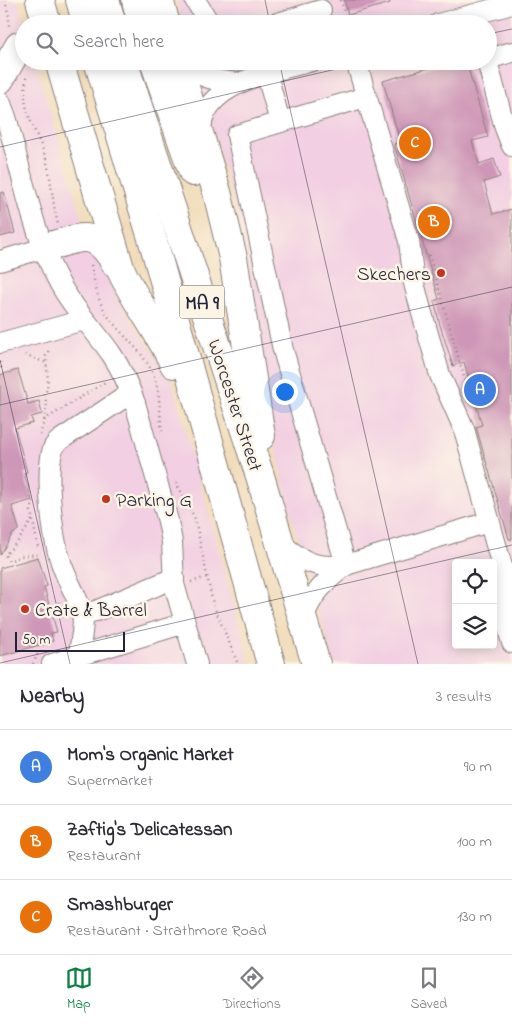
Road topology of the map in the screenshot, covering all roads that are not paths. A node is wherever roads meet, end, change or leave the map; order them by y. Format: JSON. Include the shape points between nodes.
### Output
{"nodes":[{"id":1,"x":31,"y":0,"type":"edge"},
{"id":2,"x":40,"y":0,"type":"edge"},
{"id":3,"x":80,"y":0,"type":"edge"},
{"id":4,"x":105,"y":0,"type":"edge"},
{"id":5,"x":136,"y":0,"type":"edge"},
{"id":6,"x":160,"y":0,"type":"edge"},
{"id":7,"x":195,"y":0,"type":"edge"},
{"id":8,"x":512,"y":4,"type":"edge"},
{"id":9,"x":322,"y":11,"type":"edge"},
{"id":10,"x":25,"y":15,"type":"edge"},
{"id":11,"x":44,"y":15,"type":"edge"},
{"id":12,"x":84,"y":15,"type":"edge"},
{"id":13,"x":109,"y":15,"type":"edge"},
{"id":14,"x":140,"y":15,"type":"edge"},
{"id":15,"x":164,"y":15,"type":"edge"},
{"id":16,"x":204,"y":15,"type":"edge"},
{"id":17,"x":307,"y":15,"type":"edge"},
{"id":18,"x":483,"y":15,"type":"edge"},
{"id":19,"x":15,"y":42,"type":"edge"},
{"id":20,"x":512,"y":52,"type":"edge"},
{"id":21,"x":497,"y":57,"type":"edge"},
{"id":22,"x":61,"y":70,"type":"edge"},
{"id":23,"x":101,"y":70,"type":"edge"},
{"id":24,"x":126,"y":70,"type":"edge"},
{"id":25,"x":157,"y":70,"type":"edge"},
{"id":26,"x":181,"y":70,"type":"edge"},
{"id":27,"x":190,"y":70,"type":"edge"},
{"id":28,"x":281,"y":70,"type":"edge"},
{"id":29,"x":358,"y":70,"type":"edge"},
{"id":30,"x":490,"y":70,"type":"edge"},
{"id":31,"x":267,"y":74,"type":"junction"},
{"id":32,"x":0,"y":79,"type":"edge"},
{"id":33,"x":238,"y":83,"type":"junction"},
{"id":34,"x":366,"y":97,"type":"junction"},
{"id":35,"x":0,"y":101,"type":"edge"},
{"id":36,"x":280,"y":122,"type":"junction"},
{"id":37,"x":510,"y":133,"type":"edge"},
{"id":38,"x":201,"y":141,"type":"junction"},
{"id":39,"x":52,"y":240,"type":"junction"},
{"id":40,"x":0,"y":261,"type":"edge"},
{"id":41,"x":127,"y":281,"type":"junction"},
{"id":42,"x":84,"y":320,"type":"junction"},
{"id":43,"x":4,"y":351,"type":"edge"},
{"id":44,"x":249,"y":360,"type":"junction"},
{"id":45,"x":131,"y":393,"type":"junction"},
{"id":46,"x":218,"y":476,"type":"junction"},
{"id":47,"x":490,"y":522,"type":"junction"},
{"id":48,"x":280,"y":543,"type":"junction"},
{"id":49,"x":346,"y":565,"type":"junction"},
{"id":50,"x":179,"y":581,"type":"junction"},
{"id":51,"x":82,"y":614,"type":"junction"},
{"id":52,"x":303,"y":620,"type":"junction"},
{"id":53,"x":185,"y":623,"type":"junction"},
{"id":54,"x":512,"y":643,"type":"edge"},
{"id":55,"x":78,"y":655,"type":"junction"},
{"id":56,"x":52,"y":664,"type":"edge"},
{"id":57,"x":197,"y":664,"type":"edge"},
{"id":58,"x":272,"y":664,"type":"edge"},
{"id":59,"x":316,"y":664,"type":"edge"}],
"edges":[{"from":1,"to":10,"type":"highway"},
{"from":2,"to":11,"type":"highway"},
{"from":3,"to":12,"type":"highway"},
{"from":4,"to":13,"type":"highway"},
{"from":5,"to":14,"type":"highway"},
{"from":6,"to":15,"type":"highway"},
{"from":7,"to":16,"type":"street"},
{"from":8,"to":18,"type":"street"},
{"from":9,"to":17,"type":"street"},
{"from":19,"to":32,"type":"highway"},
{"from":20,"to":21,"type":"street"},
{"from":22,"to":41,"type":"highway"},
{"from":23,"to":46,"type":"highway","name":"Worcester Street","number":"MA 9","via":[[155,248]]},
{"from":24,"to":48,"type":"highway","name":"Worcester Street","number":"MA 9"},
{"from":25,"to":44,"type":"highway","via":[[222,254]]},
{"from":26,"to":38,"type":"highway"},
{"from":27,"to":33,"type":"street","via":[[219,81]]},
{"from":28,"to":31,"type":"street"},
{"from":29,"to":34,"type":"street"},
{"from":30,"to":37,"type":"street"},
{"from":31,"to":33,"type":"street"},
{"from":31,"to":36,"type":"street"},
{"from":33,"to":38,"type":"street","via":[[217,98],[206,112],[201,124]]},
{"from":34,"to":36,"type":"street"},
{"from":34,"to":47,"type":"street","via":[[409,241],[417,296],[440,375],[464,429]]},
{"from":35,"to":39,"type":"street","via":[[37,228]]},
{"from":36,"to":49,"type":"street","via":[[236,135],[281,342]]},
{"from":38,"to":44,"type":"highway","via":[[233,258]]},
{"from":39,"to":40,"type":"street"},
{"from":39,"to":41,"type":"highway","via":[[96,240],[108,250]]},
{"from":39,"to":42,"type":"street","via":[[64,292]]},
{"from":41,"to":46,"type":"highway","via":[[160,334],[184,384]]},
{"from":42,"to":43,"type":"street"},
{"from":42,"to":45,"type":"street","via":[[116,361]]},
{"from":44,"to":48,"type":"highway"},
{"from":45,"to":50,"type":"street","via":[[170,528]]},
{"from":45,"to":51,"type":"street","via":[[60,440],[52,453],[51,495],[58,552]]},
{"from":46,"to":58,"type":"highway","name":"Worcester Street","number":"MA 9"},
{"from":47,"to":49,"type":"street"},
{"from":47,"to":54,"type":"street","via":[[502,570],[505,618]]},
{"from":48,"to":49,"type":"street","via":[[313,565]]},
{"from":48,"to":52,"type":"highway","name":"Worcester Street","number":"MA 9"},
{"from":49,"to":52,"type":"street","via":[[313,596]]},
{"from":50,"to":51,"type":"street"},
{"from":50,"to":53,"type":"street"},
{"from":51,"to":55,"type":"street"},
{"from":52,"to":59,"type":"highway","name":"Worcester Street","number":"MA 9"},
{"from":53,"to":55,"type":"street"},
{"from":53,"to":57,"type":"street"},
{"from":55,"to":56,"type":"street"}]}
